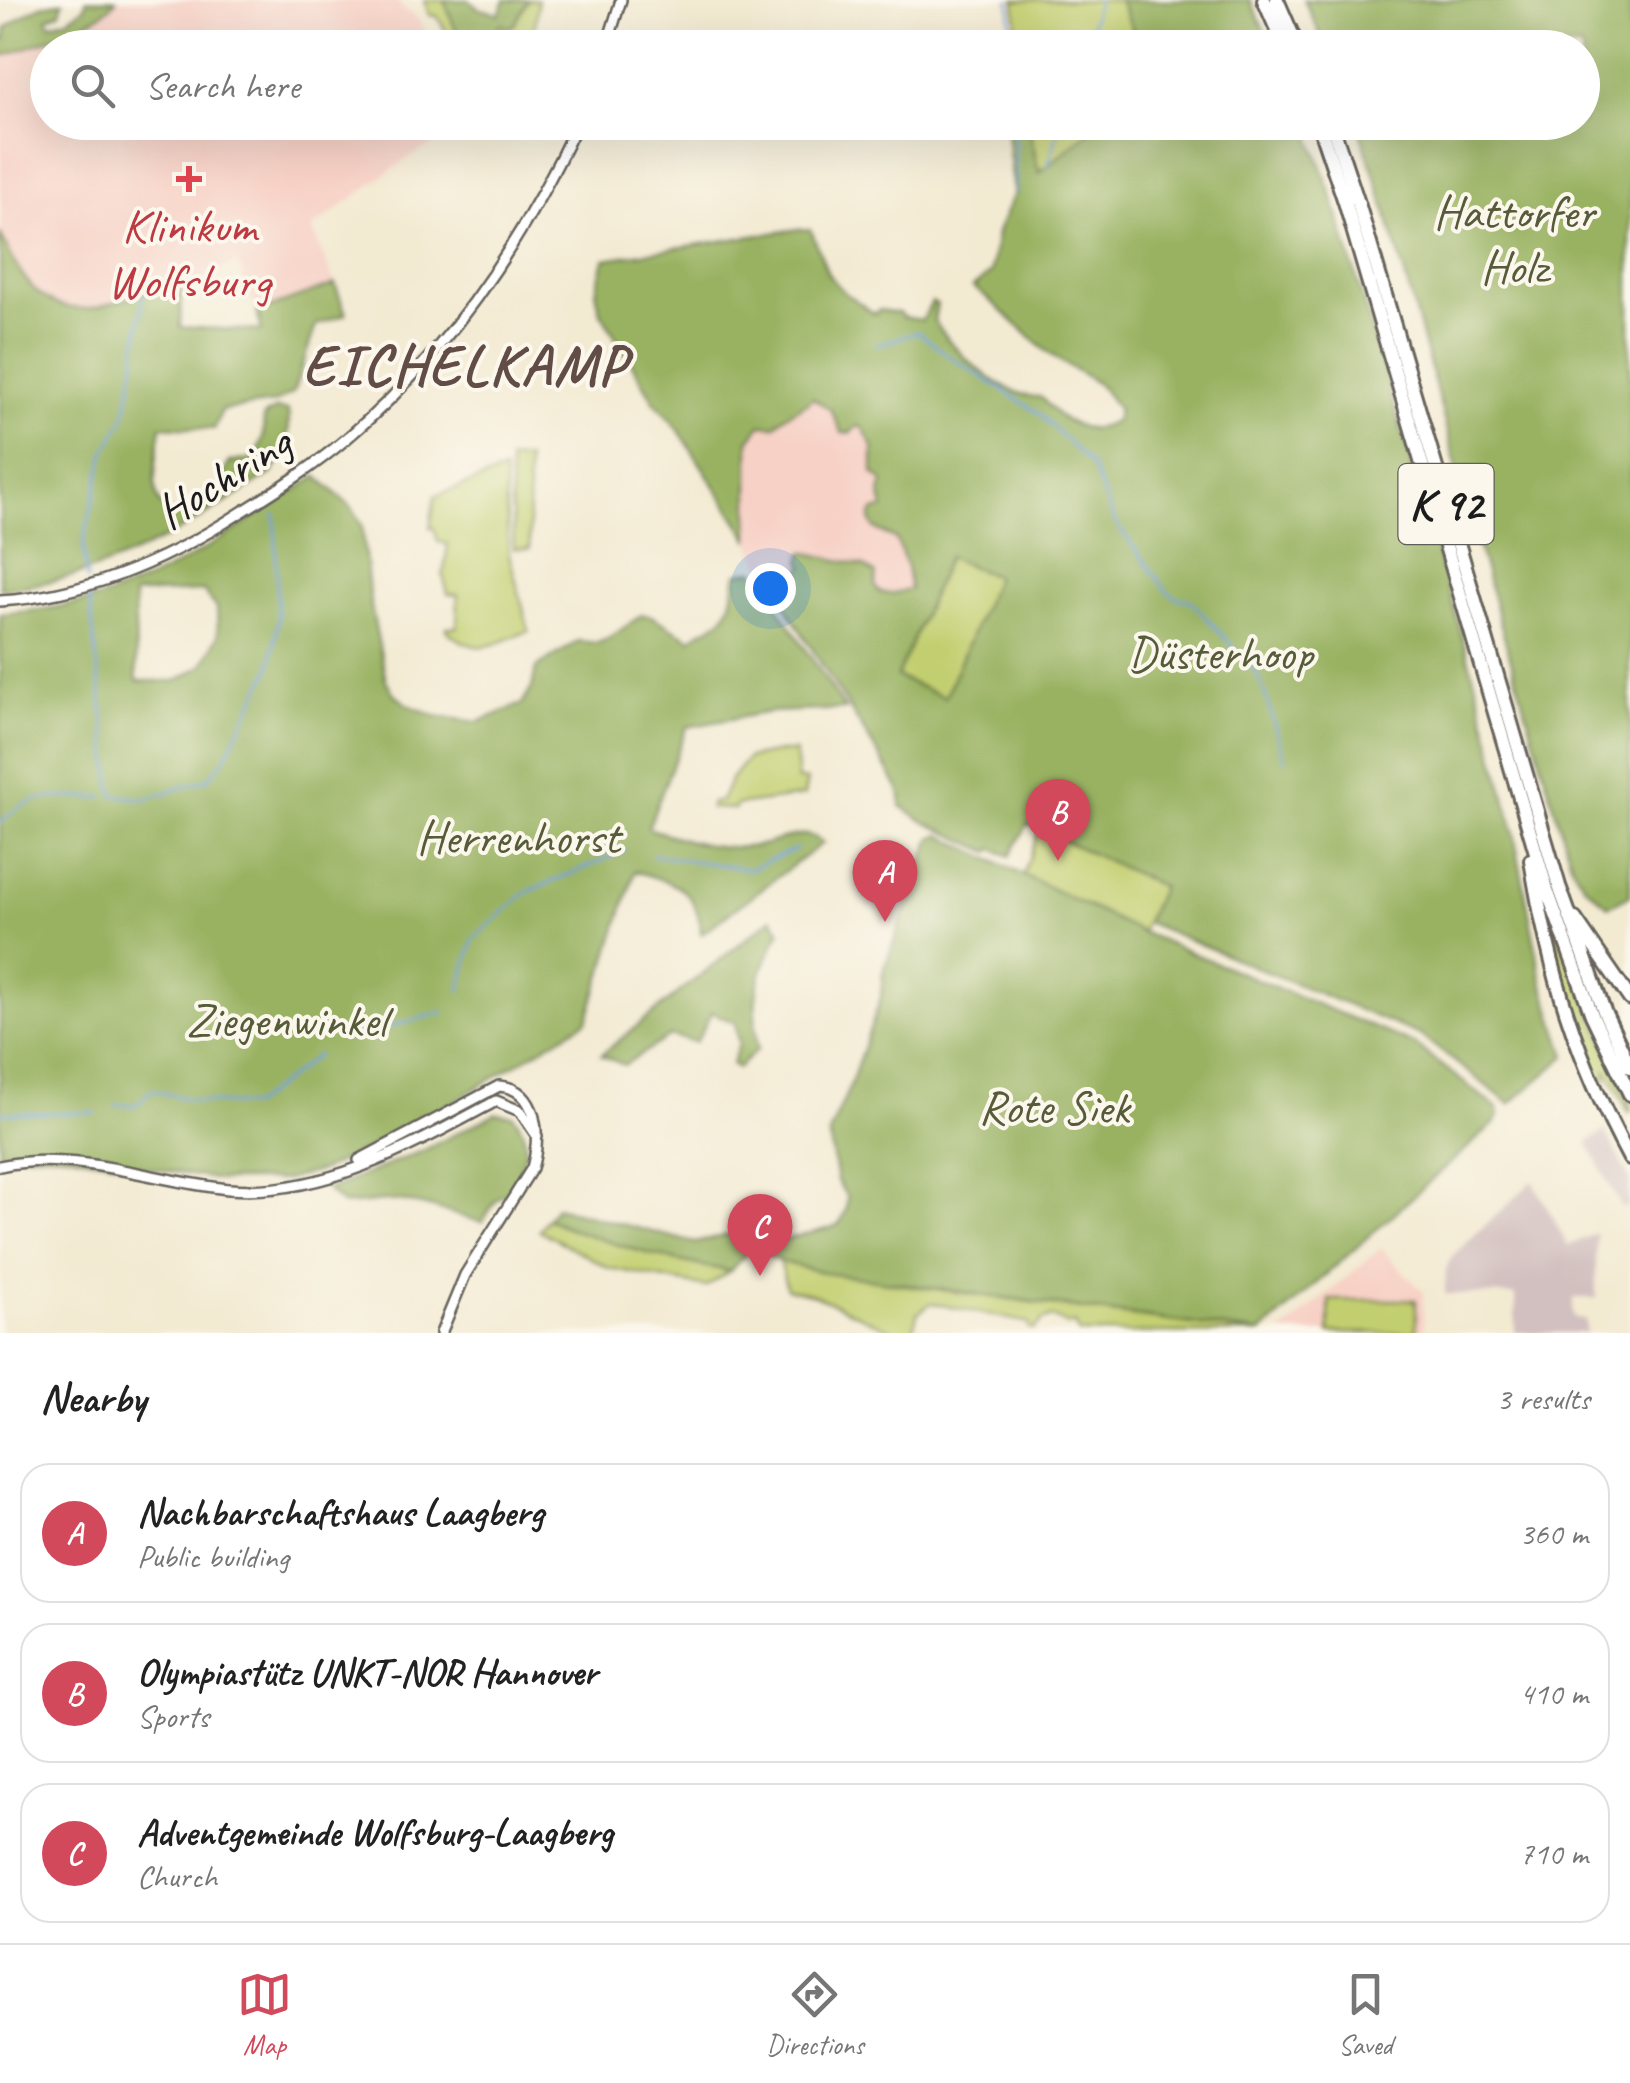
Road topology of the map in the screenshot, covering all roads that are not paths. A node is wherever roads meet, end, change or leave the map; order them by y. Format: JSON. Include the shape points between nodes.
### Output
{"nodes":[{"id":1,"x":620,"y":0,"type":"edge"},
{"id":2,"x":1264,"y":0,"type":"edge"},
{"id":3,"x":1277,"y":0,"type":"edge"},
{"id":4,"x":611,"y":30,"type":"edge"},
{"id":5,"x":1277,"y":30,"type":"edge"},
{"id":6,"x":1290,"y":30,"type":"edge"},
{"id":7,"x":569,"y":140,"type":"edge"},
{"id":8,"x":1324,"y":140,"type":"edge"},
{"id":9,"x":1337,"y":140,"type":"edge"},
{"id":10,"x":0,"y":601,"type":"edge"},
{"id":11,"x":1524,"y":814,"type":"junction"},
{"id":12,"x":1558,"y":886,"type":"junction"},
{"id":13,"x":1630,"y":999,"type":"edge"},
{"id":14,"x":1630,"y":1066,"type":"edge"},
{"id":15,"x":1630,"y":1094,"type":"edge"},
{"id":16,"x":537,"y":1136,"type":"junction"},
{"id":17,"x":1630,"y":1159,"type":"edge"},
{"id":18,"x":0,"y":1166,"type":"edge"},
{"id":19,"x":330,"y":1175,"type":"junction"},
{"id":20,"x":441,"y":1333,"type":"edge"}],
"edges":[{"from":1,"to":4,"type":"street"},
{"from":2,"to":5,"type":"highway"},
{"from":3,"to":6,"type":"highway"},
{"from":7,"to":10,"type":"street","name":"Hochring","via":[[506,254],[421,368],[375,414],[297,477],[146,564],[68,590]]},
{"from":8,"to":11,"type":"highway","number":"K 92"},
{"from":9,"to":12,"type":"highway","number":"K 92"},
{"from":11,"to":15,"type":"highway","number":"K 92","via":[[1570,957]]},
{"from":11,"to":17,"type":"highway","via":[[1566,1017]]},
{"from":12,"to":13,"type":"highway"},
{"from":12,"to":14,"type":"highway","number":"K 92"},
{"from":16,"to":19,"type":"street","via":[[520,1111],[496,1101],[408,1146]]},
{"from":16,"to":19,"type":"street","via":[[526,1100],[499,1086]]},
{"from":16,"to":20,"type":"street","via":[[526,1181],[465,1275]]},
{"from":18,"to":19,"type":"street","via":[[60,1162],[253,1190]]}]}
